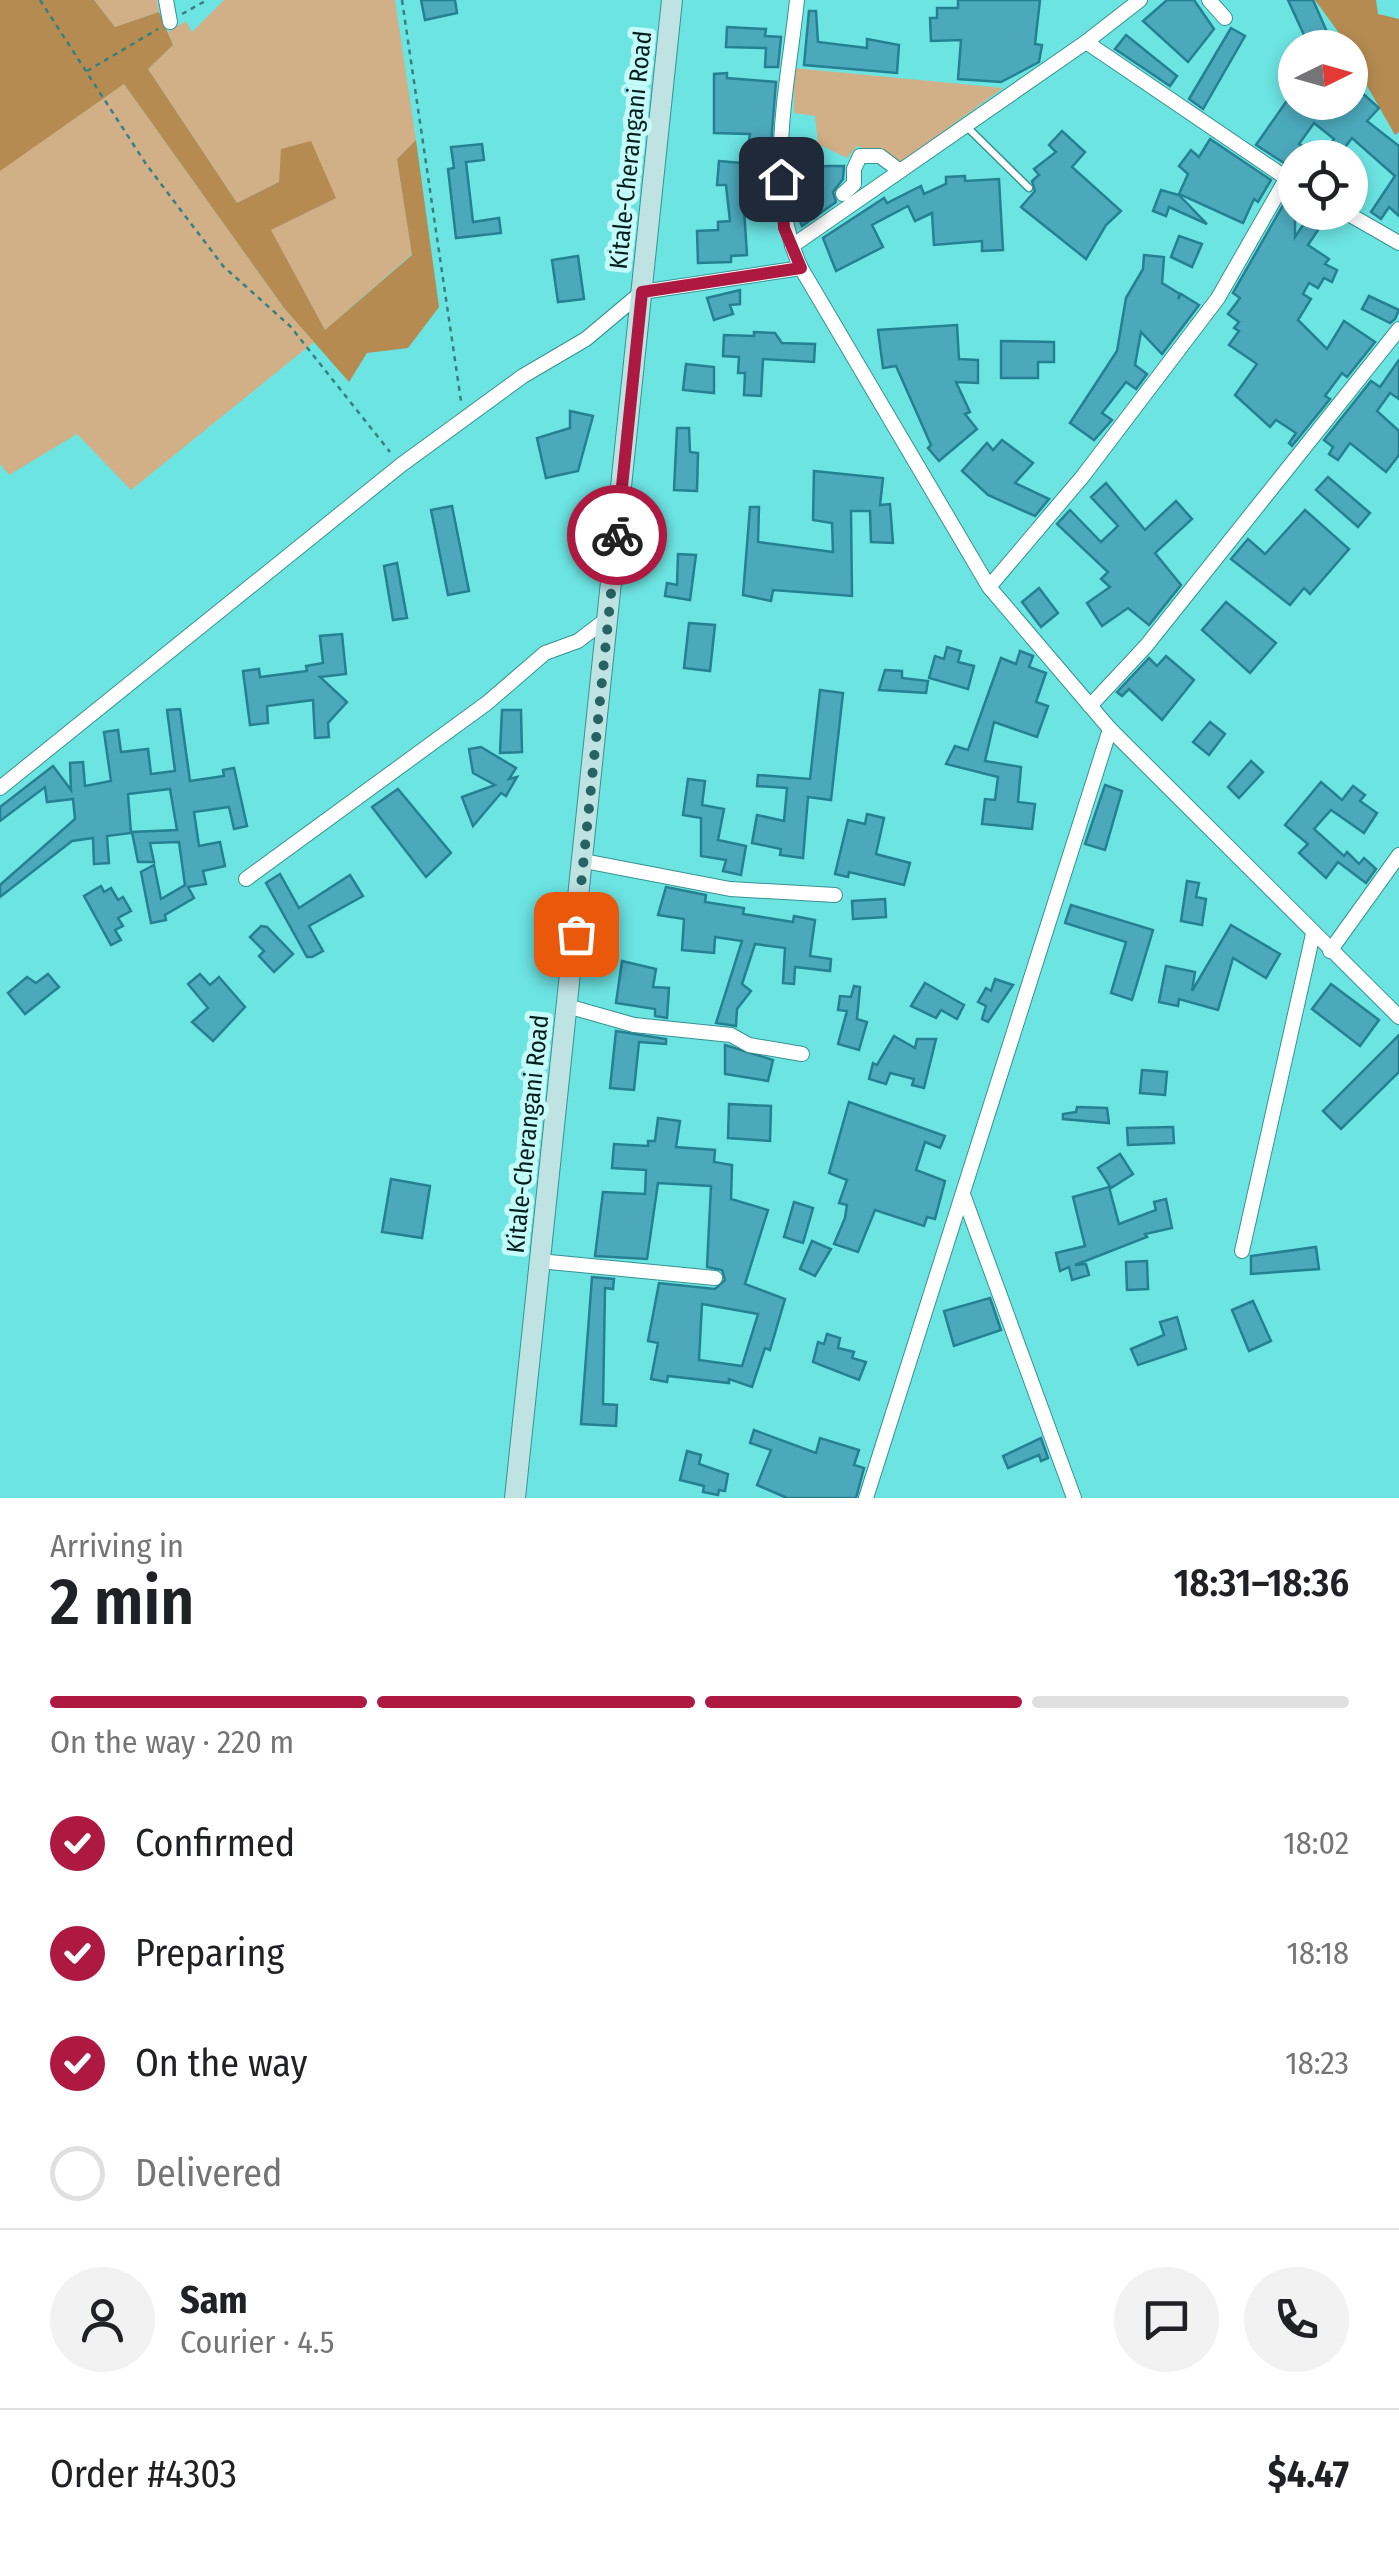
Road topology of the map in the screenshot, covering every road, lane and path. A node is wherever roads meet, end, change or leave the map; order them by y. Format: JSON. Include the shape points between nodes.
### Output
{"nodes":[{"id":1,"x":40,"y":0,"type":"edge"},
{"id":2,"x":166,"y":0,"type":"edge"},
{"id":3,"x":207,"y":0,"type":"edge"},
{"id":4,"x":402,"y":0,"type":"edge"},
{"id":5,"x":672,"y":0,"type":"edge"},
{"id":6,"x":798,"y":0,"type":"edge"},
{"id":7,"x":1140,"y":0,"type":"edge"},
{"id":8,"x":1208,"y":0,"type":"edge"},
{"id":9,"x":1225,"y":18,"type":"dead end"},
{"id":10,"x":170,"y":22,"type":"junction"},
{"id":11,"x":1086,"y":42,"type":"junction"},
{"id":12,"x":86,"y":71,"type":"junction"},
{"id":13,"x":966,"y":126,"type":"junction"},
{"id":14,"x":900,"y":171,"type":"junction"},
{"id":15,"x":1278,"y":174,"type":"edge"},
{"id":16,"x":1030,"y":188,"type":"dead end"},
{"id":17,"x":843,"y":194,"type":"dead end"},
{"id":18,"x":1278,"y":201,"type":"edge"},
{"id":19,"x":1368,"y":225,"type":"edge"},
{"id":20,"x":1399,"y":243,"type":"edge"},
{"id":21,"x":792,"y":246,"type":"junction"},
{"id":22,"x":801,"y":268,"type":"junction"},
{"id":23,"x":642,"y":292,"type":"junction"},
{"id":24,"x":1396,"y":337,"type":"edge"},
{"id":25,"x":464,"y":422,"type":"junction"},
{"id":26,"x":400,"y":465,"type":"junction"},
{"id":27,"x":990,"y":587,"type":"junction"},
{"id":28,"x":608,"y":618,"type":"junction"},
{"id":29,"x":1090,"y":706,"type":"junction"},
{"id":30,"x":1110,"y":730,"type":"junction"},
{"id":31,"x":0,"y":788,"type":"edge"},
{"id":32,"x":1399,"y":855,"type":"edge"},
{"id":33,"x":584,"y":861,"type":"junction"},
{"id":34,"x":246,"y":879,"type":"dead end"},
{"id":35,"x":835,"y":895,"type":"dead end"},
{"id":36,"x":1312,"y":934,"type":"junction"},
{"id":37,"x":1330,"y":951,"type":"junction"},
{"id":38,"x":567,"y":1006,"type":"junction"},
{"id":39,"x":1399,"y":1017,"type":"edge"},
{"id":40,"x":802,"y":1054,"type":"dead end"},
{"id":41,"x":964,"y":1196,"type":"junction"},
{"id":42,"x":1242,"y":1252,"type":"dead end"},
{"id":43,"x":540,"y":1260,"type":"junction"},
{"id":44,"x":716,"y":1278,"type":"dead end"},
{"id":45,"x":515,"y":1498,"type":"edge"},
{"id":46,"x":866,"y":1498,"type":"edge"},
{"id":47,"x":1074,"y":1498,"type":"edge"}],
"edges":[{"from":1,"to":12,"type":"path"},
{"from":2,"to":10,"type":"street"},
{"from":3,"to":10,"type":"path"},
{"from":4,"to":25,"type":"path"},
{"from":5,"to":23,"type":"main road","name":"Kitale-Cherangani Road"},
{"from":6,"to":21,"type":"street","via":[[781,179]]},
{"from":7,"to":11,"type":"street"},
{"from":8,"to":9,"type":"street"},
{"from":10,"to":12,"type":"path"},
{"from":11,"to":13,"type":"street"},
{"from":11,"to":15,"type":"street"},
{"from":12,"to":26,"type":"path","via":[[223,266],[290,326]]},
{"from":13,"to":14,"type":"street"},
{"from":13,"to":16,"type":"lane"},
{"from":14,"to":17,"type":"street","via":[[880,156],[860,156],[854,184]]},
{"from":14,"to":21,"type":"street"},
{"from":18,"to":27,"type":"street","via":[[1218,298]]},
{"from":19,"to":20,"type":"street"},
{"from":21,"to":22,"type":"street"},
{"from":22,"to":23,"type":"street"},
{"from":22,"to":27,"type":"street"},
{"from":23,"to":25,"type":"street"},
{"from":23,"to":28,"type":"main road","name":"Kitale-Cherangani Road"},
{"from":24,"to":29,"type":"street"},
{"from":25,"to":26,"type":"street"},
{"from":26,"to":31,"type":"street"},
{"from":27,"to":29,"type":"street"},
{"from":28,"to":33,"type":"main road","name":"Kitale-Cherangani Road"},
{"from":28,"to":34,"type":"street","via":[[546,654]]},
{"from":29,"to":30,"type":"street"},
{"from":30,"to":36,"type":"street"},
{"from":30,"to":41,"type":"street"},
{"from":32,"to":37,"type":"street"},
{"from":33,"to":35,"type":"street","via":[[730,889]]},
{"from":33,"to":38,"type":"main road","name":"Kitale-Cherangani Road"},
{"from":36,"to":37,"type":"street"},
{"from":36,"to":42,"type":"street"},
{"from":37,"to":39,"type":"street"},
{"from":38,"to":40,"type":"street","via":[[634,1025],[731,1035],[748,1046]]},
{"from":38,"to":43,"type":"main road","name":"Kitale-Cherangani Road"},
{"from":41,"to":46,"type":"street"},
{"from":41,"to":47,"type":"street"},
{"from":43,"to":44,"type":"street"},
{"from":43,"to":45,"type":"main road","name":"Kitale-Cherangani Road"}]}
